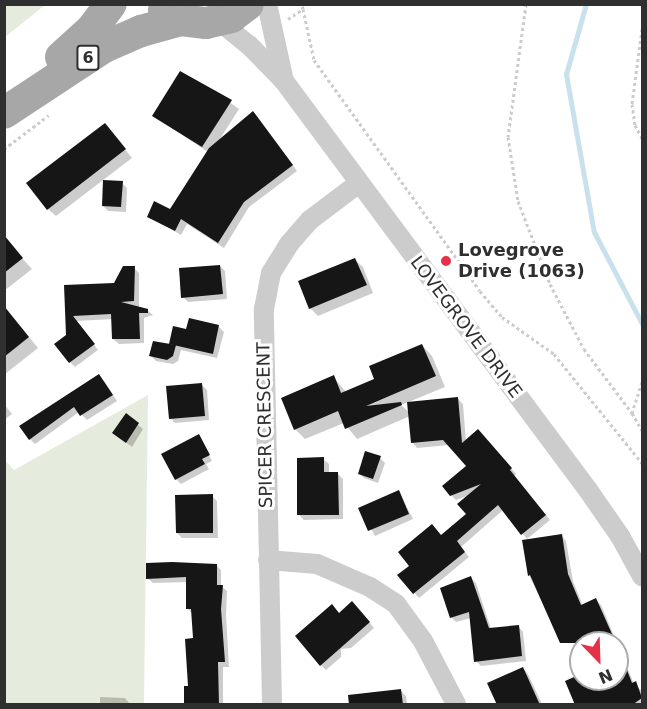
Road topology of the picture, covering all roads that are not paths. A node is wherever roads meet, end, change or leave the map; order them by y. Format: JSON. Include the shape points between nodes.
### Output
{"nodes":[{"id":1,"x":111,"y":4,"type":"edge"},
{"id":2,"x":248,"y":4,"type":"edge"},
{"id":3,"x":267,"y":4,"type":"edge"},
{"id":4,"x":169,"y":12,"type":"edge"},
{"id":5,"x":219,"y":21,"type":"junction"},
{"id":6,"x":284,"y":81,"type":"junction"},
{"id":7,"x":4,"y":103,"type":"edge"},
{"id":8,"x":4,"y":113,"type":"edge"},
{"id":9,"x":359,"y":183,"type":"junction"},
{"id":10,"x":268,"y":560,"type":"junction"},
{"id":11,"x":642,"y":576,"type":"edge"},
{"id":12,"x":272,"y":705,"type":"edge"},
{"id":13,"x":456,"y":705,"type":"edge"}],
"edges":[{"from":1,"to":7,"type":"main road","number":"6","via":[[81,41]]},
{"from":2,"to":5,"type":"main road","number":"6"},
{"from":3,"to":6,"type":"street","name":"LOVEGROVE DRIVE"},
{"from":4,"to":5,"type":"main road","number":"6","via":[[200,23]]},
{"from":4,"to":8,"type":"main road","number":"6","via":[[141,31],[104,47]]},
{"from":5,"to":6,"type":"street","name":"LOVEGROVE DRIVE"},
{"from":6,"to":9,"type":"street","name":"LOVEGROVE DRIVE"},
{"from":9,"to":10,"type":"street","name":"SPICER CRESCENT","via":[[310,220],[271,273],[263,336]]},
{"from":9,"to":11,"type":"street","name":"LOVEGROVE DRIVE","via":[[588,490]]},
{"from":10,"to":12,"type":"street","name":"SPICER CRESCENT"},
{"from":10,"to":13,"type":"street","via":[[317,564],[370,587],[396,604],[423,641]]}]}
